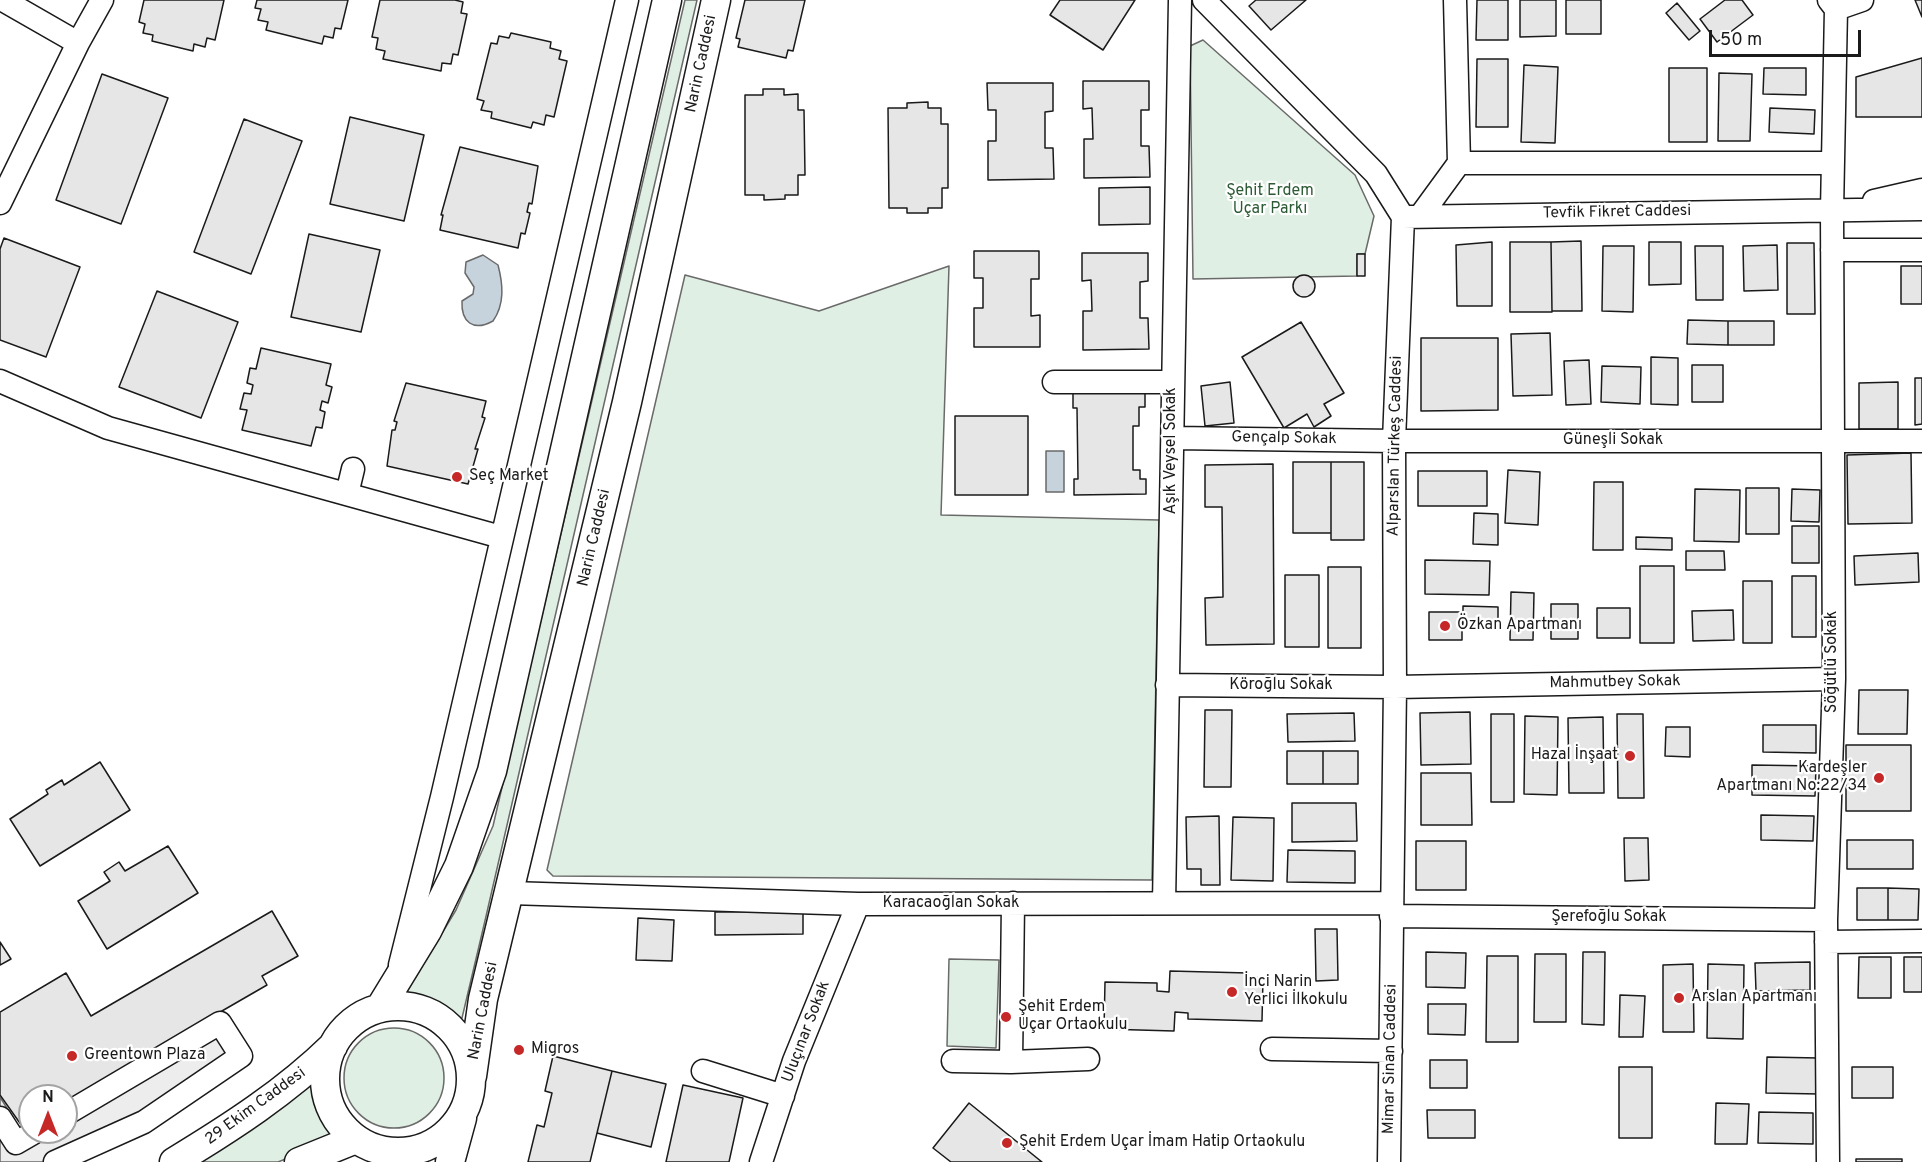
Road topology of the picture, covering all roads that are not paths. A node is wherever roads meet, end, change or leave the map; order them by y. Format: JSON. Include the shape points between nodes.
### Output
{"nodes":[{"id":1,"x":3,"y":0,"type":"edge"},
{"id":2,"x":102,"y":0,"type":"edge"},
{"id":3,"x":627,"y":0,"type":"edge"},
{"id":4,"x":667,"y":0,"type":"edge"},
{"id":5,"x":716,"y":0,"type":"edge"},
{"id":6,"x":1180,"y":0,"type":"edge"},
{"id":7,"x":1455,"y":0,"type":"edge"},
{"id":8,"x":1862,"y":0,"type":"edge"},
{"id":9,"x":1833,"y":4,"type":"edge"},
{"id":10,"x":1209,"y":6,"type":"edge"},
{"id":11,"x":78,"y":43,"type":"junction"},
{"id":12,"x":1459,"y":163,"type":"junction"},
{"id":13,"x":1833,"y":163,"type":"junction"},
{"id":14,"x":1922,"y":190,"type":"edge"},
{"id":15,"x":0,"y":204,"type":"edge"},
{"id":16,"x":1922,"y":209,"type":"edge"},
{"id":17,"x":1832,"y":211,"type":"junction"},
{"id":18,"x":1412,"y":216,"type":"junction"},
{"id":19,"x":1832,"y":250,"type":"junction"},
{"id":20,"x":1922,"y":250,"type":"edge"},
{"id":21,"x":0,"y":381,"type":"edge"},
{"id":22,"x":1054,"y":382,"type":"dead end"},
{"id":23,"x":1173,"y":382,"type":"junction"},
{"id":24,"x":1174,"y":438,"type":"junction"},
{"id":25,"x":1832,"y":440,"type":"junction"},
{"id":26,"x":1394,"y":441,"type":"junction"},
{"id":27,"x":1922,"y":441,"type":"edge"},
{"id":28,"x":353,"y":469,"type":"dead end"},
{"id":29,"x":347,"y":494,"type":"junction"},
{"id":30,"x":501,"y":537,"type":"junction"},
{"id":31,"x":1834,"y":680,"type":"junction"},
{"id":32,"x":1167,"y":686,"type":"junction"},
{"id":33,"x":1395,"y":687,"type":"junction"},
{"id":34,"x":510,"y":893,"type":"junction"},
{"id":35,"x":1013,"y":903,"type":"junction"},
{"id":36,"x":1164,"y":903,"type":"junction"},
{"id":37,"x":858,"y":904,"type":"junction"},
{"id":38,"x":1391,"y":910,"type":"junction"},
{"id":39,"x":1826,"y":931,"type":"junction"},
{"id":40,"x":1922,"y":941,"type":"edge"},
{"id":41,"x":1392,"y":956,"type":"joint"},
{"id":42,"x":396,"y":981,"type":"junction"},
{"id":43,"x":380,"y":1008,"type":"junction"},
{"id":44,"x":333,"y":1046,"type":"junction"},
{"id":45,"x":1272,"y":1049,"type":"dead end"},
{"id":46,"x":1391,"y":1051,"type":"junction"},
{"id":47,"x":1088,"y":1059,"type":"dead end"},
{"id":48,"x":953,"y":1061,"type":"dead end"},
{"id":49,"x":1011,"y":1062,"type":"junction"},
{"id":50,"x":472,"y":1076,"type":"junction"},
{"id":51,"x":702,"y":1076,"type":"dead end"},
{"id":52,"x":781,"y":1101,"type":"junction"},
{"id":53,"x":78,"y":1107,"type":"edge"},
{"id":54,"x":463,"y":1114,"type":"junction"},
{"id":55,"x":0,"y":1118,"type":"edge"},
{"id":56,"x":18,"y":1142,"type":"edge"},
{"id":57,"x":369,"y":1150,"type":"edge"},
{"id":58,"x":55,"y":1162,"type":"edge"},
{"id":59,"x":174,"y":1162,"type":"edge"},
{"id":60,"x":298,"y":1162,"type":"edge"},
{"id":61,"x":450,"y":1162,"type":"edge"},
{"id":62,"x":761,"y":1162,"type":"edge"},
{"id":63,"x":1389,"y":1162,"type":"edge"},
{"id":64,"x":1828,"y":1162,"type":"edge"}],
"edges":[{"from":1,"to":11,"type":"street"},
{"from":2,"to":11,"type":"street"},
{"from":3,"to":30,"type":"street"},
{"from":4,"to":42,"type":"main road","via":[[492,771],[459,866],[427,931]]},
{"from":5,"to":34,"type":"main road","name":"Narin Caddesi","via":[[627,402]]},
{"from":6,"to":23,"type":"street","name":"Aşık Veysel Sokak"},
{"from":7,"to":12,"type":"street"},
{"from":8,"to":9,"type":"street"},
{"from":9,"to":13,"type":"street","name":"Söğütlü Sokak"},
{"from":10,"to":18,"type":"street","via":[[1376,174]]},
{"from":11,"to":15,"type":"street"},
{"from":12,"to":13,"type":"street"},
{"from":12,"to":18,"type":"street"},
{"from":13,"to":17,"type":"street","name":"Söğütlü Sokak"},
{"from":14,"to":17,"type":"street","name":"Tevfik Fikret Caddesi"},
{"from":16,"to":17,"type":"street","name":"Tevfik Fikret Caddesi"},
{"from":17,"to":18,"type":"street","name":"Tevfik Fikret Caddesi"},
{"from":17,"to":19,"type":"street","name":"Söğütlü Sokak"},
{"from":18,"to":26,"type":"street","name":"Alparslan Türkeş Caddesi"},
{"from":19,"to":20,"type":"street"},
{"from":19,"to":25,"type":"street","name":"Söğütlü Sokak"},
{"from":21,"to":29,"type":"street","via":[[108,428]]},
{"from":22,"to":23,"type":"street"},
{"from":23,"to":24,"type":"street","name":"Aşık Veysel Sokak"},
{"from":24,"to":26,"type":"street","name":"Gençalp Sokak"},
{"from":24,"to":32,"type":"street","name":"Aşık Veysel Sokak"},
{"from":25,"to":26,"type":"street","name":"Güneşli Sokak"},
{"from":25,"to":27,"type":"street","name":"Güneşli Sokak"},
{"from":25,"to":31,"type":"street","name":"Söğütlü Sokak"},
{"from":26,"to":33,"type":"street","name":"Alparslan Türkeş Caddesi"},
{"from":28,"to":29,"type":"street"},
{"from":29,"to":30,"type":"street"},
{"from":30,"to":42,"type":"street"},
{"from":31,"to":33,"type":"street","name":"Mahmutbey Sokak"},
{"from":31,"to":39,"type":"street","name":"Söğütlü Sokak"},
{"from":32,"to":33,"type":"street","name":"Köroğlu Sokak"},
{"from":32,"to":36,"type":"street","name":"Aşık Veysel Sokak"},
{"from":33,"to":38,"type":"street","name":"Alparslan Türkeş Caddesi"},
{"from":34,"to":37,"type":"street","name":"Karacaoğlan Sokak"},
{"from":34,"to":50,"type":"main road","name":"Narin Caddesi","via":[[483,999]]},
{"from":35,"to":36,"type":"street","name":"Karacaoğlan Sokak"},
{"from":35,"to":37,"type":"street","name":"Karacaoğlan Sokak"},
{"from":35,"to":49,"type":"street"},
{"from":36,"to":38,"type":"street","name":"Karacaoğlan Sokak"},
{"from":37,"to":52,"type":"street","name":"Uluçınar Sokak"},
{"from":38,"to":39,"type":"street","name":"Şerefoğlu Sokak"},
{"from":38,"to":41,"type":"street","name":"Alparslan Türkeş Caddesi"},
{"from":39,"to":40,"type":"street","name":"Şerefoğlu Sokak"},
{"from":39,"to":64,"type":"street","name":"Söğütlü Sokak"},
{"from":41,"to":46,"type":"street","name":"Mimar Sinan Caddesi"},
{"from":42,"to":43,"type":"main road"},
{"from":43,"to":44,"type":"main road","via":[[344,1029]]},
{"from":43,"to":50,"type":"main road","via":[[402,1006],[423,1010],[442,1020],[458,1035],[468,1054]]},
{"from":44,"to":57,"type":"main road","via":[[326,1076],[330,1107],[341,1124]]},
{"from":44,"to":59,"type":"main road","name":"29 Ekim Caddesi","via":[[304,1074],[212,1140]]},
{"from":45,"to":46,"type":"street"},
{"from":46,"to":63,"type":"street","name":"Mimar Sinan Caddesi"},
{"from":47,"to":49,"type":"street"},
{"from":48,"to":49,"type":"street"},
{"from":50,"to":54,"type":"main road"},
{"from":51,"to":52,"type":"street"},
{"from":52,"to":62,"type":"street","name":"Uluçınar Sokak"},
{"from":53,"to":58,"type":"street","via":[[220,1023],[242,1056],[144,1122]]},
{"from":54,"to":57,"type":"main road","via":[[435,1143],[416,1150]]},
{"from":54,"to":61,"type":"main road"},
{"from":55,"to":56,"type":"street"},
{"from":57,"to":60,"type":"main road"}]}
